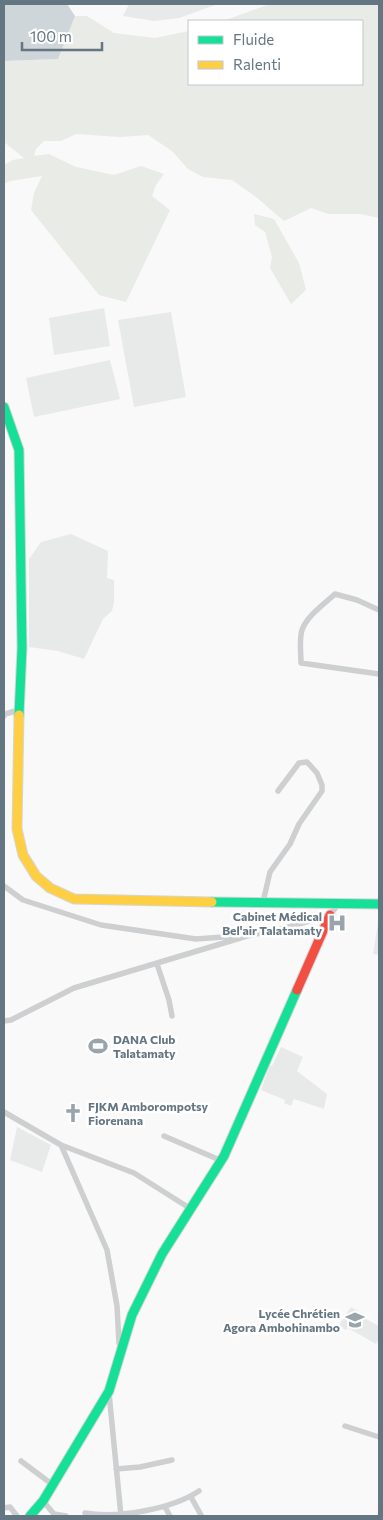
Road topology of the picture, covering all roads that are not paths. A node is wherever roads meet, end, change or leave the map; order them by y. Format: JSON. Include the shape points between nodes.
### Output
{"nodes":[{"id":1,"x":4,"y":407,"type":"edge"},
{"id":2,"x":379,"y":610,"type":"edge"},
{"id":3,"x":379,"y":674,"type":"edge"},
{"id":4,"x":19,"y":710,"type":"junction"},
{"id":5,"x":4,"y":716,"type":"edge"},
{"id":6,"x":278,"y":791,"type":"dead end"},
{"id":7,"x":4,"y":886,"type":"edge"},
{"id":8,"x":262,"y":902,"type":"junction"},
{"id":9,"x":339,"y":903,"type":"junction"},
{"id":10,"x":379,"y":904,"type":"edge"},
{"id":11,"x":330,"y":915,"type":"junction"},
{"id":12,"x":247,"y":936,"type":"junction"},
{"id":13,"x":157,"y":964,"type":"junction"},
{"id":14,"x":172,"y":1016,"type":"dead end"},
{"id":15,"x":4,"y":1021,"type":"edge"},
{"id":16,"x":4,"y":1112,"type":"edge"},
{"id":17,"x":164,"y":1136,"type":"dead end"},
{"id":18,"x":61,"y":1146,"type":"junction"},
{"id":19,"x":222,"y":1161,"type":"junction"},
{"id":20,"x":191,"y":1209,"type":"junction"},
{"id":21,"x":121,"y":1350,"type":"junction"},
{"id":22,"x":108,"y":1390,"type":"junction"},
{"id":23,"x":345,"y":1426,"type":"dead end"},
{"id":24,"x":379,"y":1437,"type":"edge"},
{"id":25,"x":172,"y":1460,"type":"dead end"},
{"id":26,"x":21,"y":1461,"type":"dead end"},
{"id":27,"x":116,"y":1468,"type":"junction"},
{"id":28,"x":53,"y":1485,"type":"junction"},
{"id":29,"x":199,"y":1491,"type":"dead end"},
{"id":30,"x":191,"y":1497,"type":"junction"},
{"id":31,"x":43,"y":1501,"type":"junction"},
{"id":32,"x":165,"y":1507,"type":"junction"},
{"id":33,"x":4,"y":1508,"type":"edge"},
{"id":34,"x":84,"y":1512,"type":"dead end"},
{"id":35,"x":121,"y":1515,"type":"edge"},
{"id":36,"x":17,"y":1516,"type":"edge"},
{"id":37,"x":30,"y":1516,"type":"edge"},
{"id":38,"x":66,"y":1516,"type":"edge"},
{"id":39,"x":170,"y":1516,"type":"edge"},
{"id":40,"x":201,"y":1516,"type":"edge"}],
"edges":[{"from":1,"to":4,"type":"main road","via":[[18,450],[20,482],[22,648]]},
{"from":2,"to":3,"type":"street","via":[[335,594],[302,629],[301,650],[301,662]]},
{"from":4,"to":5,"type":"street"},
{"from":4,"to":8,"type":"main road","via":[[18,841],[27,866],[38,880],[73,898]]},
{"from":6,"to":8,"type":"street","via":[[299,763],[307,762],[322,785],[322,791],[270,872]]},
{"from":7,"to":12,"type":"street","via":[[23,900],[101,925],[196,939]]},
{"from":8,"to":9,"type":"main road"},
{"from":9,"to":10,"type":"main road"},
{"from":9,"to":11,"type":"street"},
{"from":11,"to":12,"type":"street"},
{"from":11,"to":19,"type":"main road"},
{"from":12,"to":13,"type":"street"},
{"from":13,"to":14,"type":"street"},
{"from":13,"to":15,"type":"street","via":[[74,988]]},
{"from":16,"to":18,"type":"street"},
{"from":17,"to":19,"type":"street"},
{"from":18,"to":20,"type":"street","via":[[134,1173]]},
{"from":18,"to":21,"type":"street","via":[[107,1250]]},
{"from":19,"to":20,"type":"main road"},
{"from":20,"to":21,"type":"main road","via":[[142,1293]]},
{"from":21,"to":22,"type":"main road"},
{"from":22,"to":27,"type":"street"},
{"from":22,"to":28,"type":"main road"},
{"from":23,"to":24,"type":"street"},
{"from":25,"to":27,"type":"street"},
{"from":26,"to":28,"type":"street"},
{"from":27,"to":35,"type":"street"},
{"from":28,"to":31,"type":"main road"},
{"from":29,"to":30,"type":"street"},
{"from":30,"to":32,"type":"street"},
{"from":30,"to":40,"type":"street"},
{"from":31,"to":37,"type":"main road"},
{"from":31,"to":38,"type":"street","via":[[54,1514]]},
{"from":32,"to":35,"type":"street"},
{"from":32,"to":39,"type":"street"},
{"from":33,"to":36,"type":"street","via":[[10,1507]]},
{"from":34,"to":35,"type":"street"}]}
